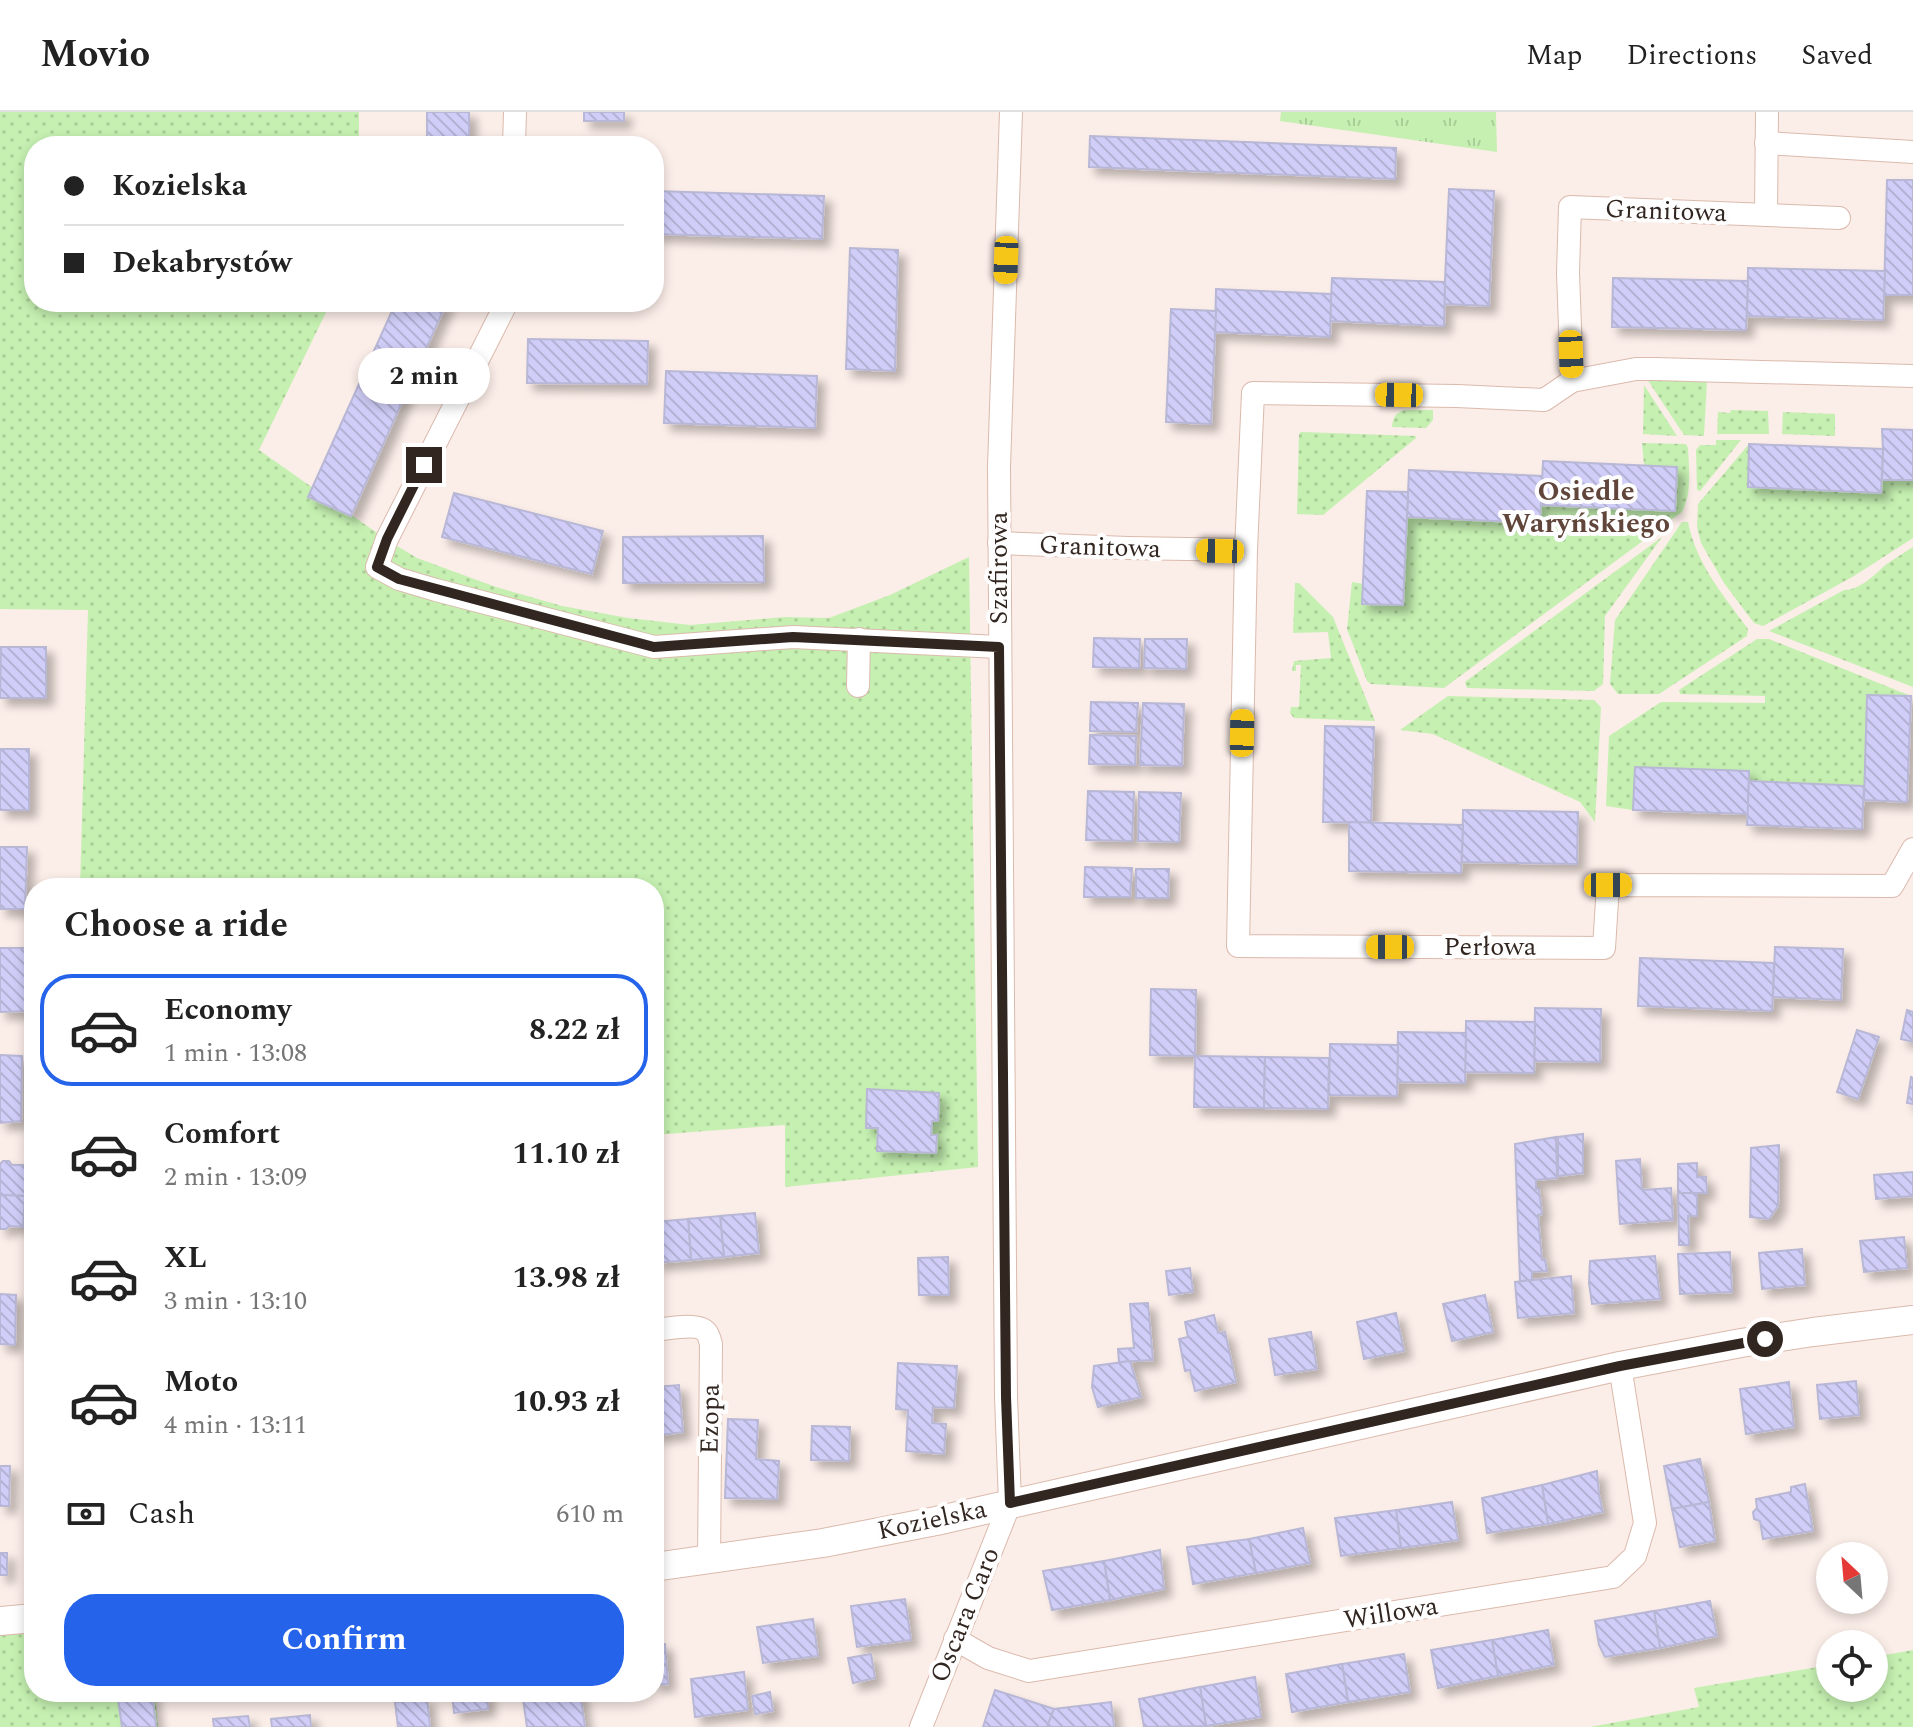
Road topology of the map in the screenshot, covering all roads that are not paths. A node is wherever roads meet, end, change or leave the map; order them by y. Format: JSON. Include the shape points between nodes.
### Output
{"nodes":[{"id":1,"x":515,"y":112,"type":"edge"},
{"id":2,"x":1011,"y":112,"type":"edge"},
{"id":3,"x":1767,"y":112,"type":"edge"},
{"id":4,"x":514,"y":136,"type":"edge"},
{"id":5,"x":1766,"y":143,"type":"junction"},
{"id":6,"x":1913,"y":152,"type":"edge"},
{"id":7,"x":1766,"y":215,"type":"junction"},
{"id":8,"x":1839,"y":218,"type":"dead end"},
{"id":9,"x":502,"y":312,"type":"edge"},
{"id":10,"x":1913,"y":376,"type":"edge"},
{"id":11,"x":1572,"y":381,"type":"junction"},
{"id":12,"x":999,"y":543,"type":"junction"},
{"id":13,"x":1246,"y":550,"type":"junction"},
{"id":14,"x":859,"y":639,"type":"junction"},
{"id":15,"x":999,"y":647,"type":"junction"},
{"id":16,"x":858,"y":686,"type":"dead end"},
{"id":17,"x":1913,"y":849,"type":"edge"},
{"id":18,"x":1913,"y":1320,"type":"edge"},
{"id":19,"x":664,"y":1329,"type":"edge"},
{"id":20,"x":1620,"y":1366,"type":"junction"},
{"id":21,"x":1010,"y":1503,"type":"junction"},
{"id":22,"x":709,"y":1560,"type":"junction"},
{"id":23,"x":664,"y":1566,"type":"edge"},
{"id":24,"x":24,"y":1619,"type":"edge"},
{"id":25,"x":0,"y":1621,"type":"edge"},
{"id":26,"x":955,"y":1639,"type":"junction"},
{"id":27,"x":921,"y":1727,"type":"edge"}],
"edges":[{"from":1,"to":4,"type":"street"},
{"from":2,"to":12,"type":"street","name":"Szafirowa"},
{"from":3,"to":5,"type":"street"},
{"from":5,"to":6,"type":"street"},
{"from":5,"to":7,"type":"street"},
{"from":7,"to":8,"type":"street","name":"Granitowa"},
{"from":7,"to":11,"type":"street","name":"Granitowa","via":[[1570,207]]},
{"from":9,"to":14,"type":"street","via":[[377,567],[399,579],[654,647],[793,637]]},
{"from":10,"to":11,"type":"street","via":[[1636,369]]},
{"from":11,"to":13,"type":"street","via":[[1544,400],[1253,393]]},
{"from":12,"to":13,"type":"street","name":"Granitowa"},
{"from":12,"to":15,"type":"street","name":"Szafirowa"},
{"from":13,"to":17,"type":"street","name":"Perłowa","via":[[1238,946],[1604,948],[1608,885],[1892,886]]},
{"from":14,"to":15,"type":"street"},
{"from":14,"to":16,"type":"street"},
{"from":15,"to":21,"type":"street","name":"Szafirowa"},
{"from":18,"to":20,"type":"street","name":"Kozielska","via":[[1770,1338]]},
{"from":19,"to":22,"type":"street","name":"Ezopa","via":[[704,1330],[711,1344]]},
{"from":20,"to":21,"type":"street","name":"Kozielska"},
{"from":20,"to":26,"type":"street","name":"Willowa","via":[[1645,1523],[1635,1556],[1613,1577],[1029,1671],[988,1658]]},
{"from":21,"to":22,"type":"street","name":"Kozielska","via":[[823,1543]]},
{"from":21,"to":26,"type":"street","name":"Oscara Caro"},
{"from":22,"to":23,"type":"street","name":"Kozielska"},
{"from":24,"to":25,"type":"street"},
{"from":26,"to":27,"type":"street","name":"Oscara Caro"}]}
